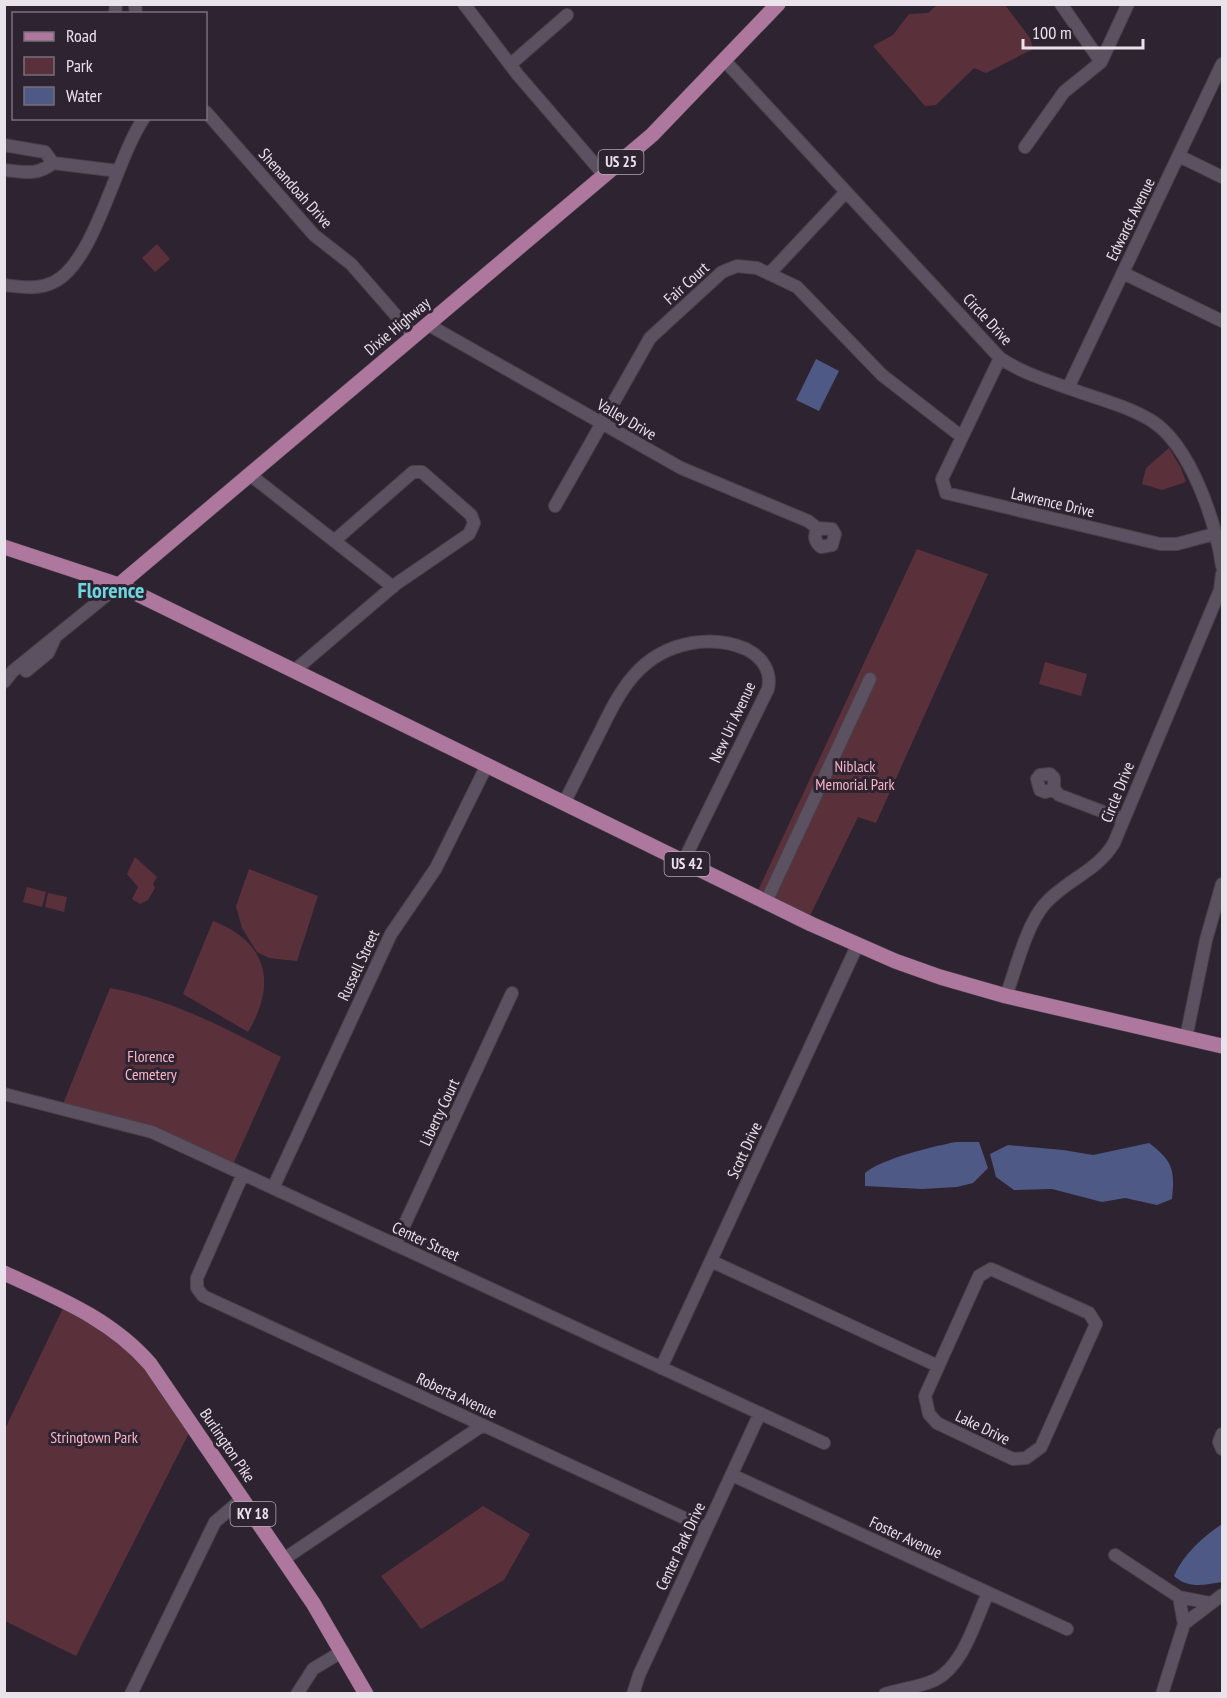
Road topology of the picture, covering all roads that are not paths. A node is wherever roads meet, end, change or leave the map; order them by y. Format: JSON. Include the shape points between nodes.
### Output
{"nodes":[{"id":1,"x":464,"y":4,"type":"edge"},
{"id":2,"x":778,"y":4,"type":"edge"},
{"id":3,"x":1061,"y":4,"type":"edge"},
{"id":4,"x":1128,"y":4,"type":"edge"},
{"id":5,"x":567,"y":15,"type":"dead end"},
{"id":6,"x":725,"y":61,"type":"junction"},
{"id":7,"x":1101,"y":62,"type":"junction"},
{"id":8,"x":512,"y":63,"type":"junction"},
{"id":9,"x":1222,"y":64,"type":"edge"},
{"id":10,"x":207,"y":113,"type":"edge"},
{"id":11,"x":143,"y":120,"type":"edge"},
{"id":12,"x":4,"y":146,"type":"edge"},
{"id":13,"x":1025,"y":147,"type":"dead end"},
{"id":14,"x":1179,"y":156,"type":"junction"},
{"id":15,"x":52,"y":163,"type":"junction"},
{"id":16,"x":4,"y":170,"type":"edge"},
{"id":17,"x":118,"y":171,"type":"junction"},
{"id":18,"x":605,"y":176,"type":"junction"},
{"id":19,"x":1222,"y":177,"type":"edge"},
{"id":20,"x":846,"y":192,"type":"junction"},
{"id":21,"x":1123,"y":273,"type":"junction"},
{"id":22,"x":769,"y":274,"type":"junction"},
{"id":23,"x":4,"y":285,"type":"edge"},
{"id":24,"x":1222,"y":321,"type":"edge"},
{"id":25,"x":427,"y":324,"type":"junction"},
{"id":26,"x":414,"y":336,"type":"junction"},
{"id":27,"x":1000,"y":358,"type":"junction"},
{"id":28,"x":1068,"y":388,"type":"junction"},
{"id":29,"x":602,"y":423,"type":"junction"},
{"id":30,"x":962,"y":437,"type":"junction"},
{"id":31,"x":249,"y":474,"type":"junction"},
{"id":32,"x":555,"y":506,"type":"dead end"},
{"id":33,"x":818,"y":528,"type":"dead end"},
{"id":34,"x":1214,"y":534,"type":"junction"},
{"id":35,"x":334,"y":541,"type":"junction"},
{"id":36,"x":4,"y":546,"type":"edge"},
{"id":37,"x":1222,"y":566,"type":"edge"},
{"id":38,"x":1222,"y":574,"type":"edge"},
{"id":39,"x":119,"y":585,"type":"junction"},
{"id":40,"x":393,"y":587,"type":"junction"},
{"id":41,"x":295,"y":670,"type":"junction"},
{"id":42,"x":870,"y":680,"type":"dead end"},
{"id":43,"x":6,"y":681,"type":"edge"},
{"id":44,"x":487,"y":765,"type":"junction"},
{"id":45,"x":1054,"y":789,"type":"dead end"},
{"id":46,"x":564,"y":803,"type":"junction"},
{"id":47,"x":1122,"y":819,"type":"junction"},
{"id":48,"x":683,"y":862,"type":"junction"},
{"id":49,"x":1222,"y":884,"type":"edge"},
{"id":50,"x":766,"y":902,"type":"junction"},
{"id":51,"x":857,"y":946,"type":"junction"},
{"id":52,"x":512,"y":993,"type":"dead end"},
{"id":53,"x":1006,"y":996,"type":"junction"},
{"id":54,"x":1186,"y":1038,"type":"junction"},
{"id":55,"x":1222,"y":1046,"type":"edge"},
{"id":56,"x":4,"y":1094,"type":"edge"},
{"id":57,"x":243,"y":1174,"type":"junction"},
{"id":58,"x":273,"y":1188,"type":"junction"},
{"id":59,"x":395,"y":1245,"type":"junction"},
{"id":60,"x":711,"y":1261,"type":"junction"},
{"id":61,"x":6,"y":1279,"type":"edge"},
{"id":62,"x":938,"y":1366,"type":"junction"},
{"id":63,"x":661,"y":1368,"type":"junction"},
{"id":64,"x":760,"y":1413,"type":"junction"},
{"id":65,"x":483,"y":1425,"type":"junction"},
{"id":66,"x":1222,"y":1434,"type":"edge"},
{"id":67,"x":824,"y":1443,"type":"dead end"},
{"id":68,"x":1222,"y":1449,"type":"edge"},
{"id":69,"x":732,"y":1474,"type":"junction"},
{"id":70,"x":243,"y":1498,"type":"junction"},
{"id":71,"x":706,"y":1528,"type":"junction"},
{"id":72,"x":1115,"y":1555,"type":"dead end"},
{"id":73,"x":284,"y":1559,"type":"junction"},
{"id":74,"x":988,"y":1593,"type":"junction"},
{"id":75,"x":1222,"y":1595,"type":"edge"},
{"id":76,"x":1179,"y":1597,"type":"junction"},
{"id":77,"x":1210,"y":1603,"type":"junction"},
{"id":78,"x":1184,"y":1624,"type":"junction"},
{"id":79,"x":1067,"y":1629,"type":"dead end"},
{"id":80,"x":343,"y":1651,"type":"junction"},
{"id":81,"x":131,"y":1694,"type":"edge"},
{"id":82,"x":297,"y":1694,"type":"edge"},
{"id":83,"x":366,"y":1694,"type":"edge"},
{"id":84,"x":633,"y":1694,"type":"edge"},
{"id":85,"x":885,"y":1694,"type":"edge"},
{"id":86,"x":1162,"y":1694,"type":"edge"}],
"edges":[{"from":1,"to":8,"type":"street"},
{"from":2,"to":6,"type":"main road","name":"Dixie Highway","number":"US 25"},
{"from":3,"to":7,"type":"street"},
{"from":4,"to":7,"type":"street"},
{"from":5,"to":8,"type":"street"},
{"from":6,"to":18,"type":"main road","name":"Dixie Highway","number":"US 25","via":[[666,122]]},
{"from":6,"to":20,"type":"street","name":"Circle Drive"},
{"from":7,"to":13,"type":"street","via":[[1064,92]]},
{"from":8,"to":18,"type":"street"},
{"from":9,"to":14,"type":"street","name":"Edwards Avenue"},
{"from":10,"to":26,"type":"street","name":"Shenandoah Drive","via":[[314,235],[351,264]]},
{"from":11,"to":17,"type":"street"},
{"from":12,"to":15,"type":"street","via":[[45,152]]},
{"from":14,"to":19,"type":"street"},
{"from":14,"to":21,"type":"street","name":"Edwards Avenue"},
{"from":15,"to":16,"type":"street","via":[[33,173]]},
{"from":15,"to":17,"type":"street"},
{"from":17,"to":23,"type":"street","via":[[75,265],[41,287]]},
{"from":18,"to":25,"type":"main road","name":"Dixie Highway","number":"US 25"},
{"from":20,"to":22,"type":"street"},
{"from":20,"to":27,"type":"street","name":"Circle Drive"},
{"from":21,"to":24,"type":"street"},
{"from":21,"to":28,"type":"street","name":"Edwards Avenue"},
{"from":22,"to":29,"type":"street","name":"Fair Court","via":[[743,266],[730,268],[717,277],[650,338]]},
{"from":22,"to":30,"type":"street","name":"Fair Court","via":[[804,292],[882,375]]},
{"from":25,"to":26,"type":"main road","name":"Dixie Highway","number":"US 25"},
{"from":25,"to":29,"type":"street","name":"Valley Drive"},
{"from":26,"to":31,"type":"main road","name":"Dixie Highway","number":"US 25"},
{"from":27,"to":28,"type":"street","name":"Circle Drive","via":[[1024,372]]},
{"from":27,"to":30,"type":"street"},
{"from":28,"to":34,"type":"street","name":"Circle Drive","via":[[1137,413],[1169,435],[1190,466]]},
{"from":29,"to":32,"type":"street","name":"Fair Court"},
{"from":29,"to":33,"type":"street","name":"Valley Drive","via":[[681,468]]},
{"from":30,"to":34,"type":"street","name":"Lawrence Drive","via":[[942,479],[943,489],[950,495],[1160,544],[1177,544]]},
{"from":31,"to":35,"type":"street"},
{"from":31,"to":39,"type":"main road","name":"Dixie Highway","number":"US 25"},
{"from":34,"to":37,"type":"street","name":"Circle Drive"},
{"from":35,"to":40,"type":"street"},
{"from":35,"to":40,"type":"street","via":[[413,472],[422,472],[474,523],[469,534]]},
{"from":36,"to":39,"type":"main road"},
{"from":38,"to":47,"type":"street","name":"Circle Drive","via":[[1220,590]]},
{"from":39,"to":41,"type":"main road","number":"US 42"},
{"from":39,"to":43,"type":"street","via":[[55,639],[48,653],[18,677]]},
{"from":40,"to":41,"type":"street"},
{"from":41,"to":44,"type":"main road","number":"US 42"},
{"from":42,"to":50,"type":"street"},
{"from":44,"to":46,"type":"main road","number":"US 42"},
{"from":44,"to":58,"type":"street","name":"Russell Street","via":[[436,868],[391,934]]},
{"from":45,"to":47,"type":"street","via":[[1059,795]]},
{"from":46,"to":48,"type":"main road","number":"US 42"},
{"from":46,"to":48,"type":"street","name":"New Uri Avenue","via":[[619,694],[645,663],[670,649],[698,642],[724,643],[747,650],[766,666],[768,689]]},
{"from":47,"to":53,"type":"street","name":"Circle Drive","via":[[1114,843],[1104,857],[1043,906],[1034,920]]},
{"from":48,"to":50,"type":"main road","number":"US 42"},
{"from":49,"to":54,"type":"street"},
{"from":50,"to":51,"type":"main road","number":"US 42"},
{"from":51,"to":53,"type":"main road","number":"US 42"},
{"from":51,"to":60,"type":"street","name":"Scott Drive"},
{"from":52,"to":59,"type":"street","name":"Liberty Court"},
{"from":53,"to":54,"type":"main road","number":"US 42"},
{"from":54,"to":55,"type":"main road","number":"US 42"},
{"from":56,"to":57,"type":"street","name":"Center Street","via":[[152,1132]]},
{"from":57,"to":58,"type":"street","name":"Center Street"},
{"from":57,"to":65,"type":"street","name":"Roberta Avenue","via":[[197,1278],[203,1296]]},
{"from":58,"to":59,"type":"street","name":"Center Street"},
{"from":59,"to":63,"type":"street","name":"Center Street"},
{"from":60,"to":62,"type":"street"},
{"from":60,"to":63,"type":"street","name":"Scott Drive"},
{"from":61,"to":70,"type":"main road","name":"Burlington Pike","number":"KY 18","via":[[81,1309],[130,1343],[164,1382]]},
{"from":62,"to":62,"type":"street","name":"Lake Drive","via":[[925,1396],[933,1419],[1009,1458],[1026,1458],[1041,1447],[1095,1330],[1095,1319],[1089,1312],[997,1270],[986,1270],[979,1276]]},
{"from":63,"to":64,"type":"street","name":"Center Street"},
{"from":64,"to":67,"type":"street","name":"Center Street"},
{"from":64,"to":69,"type":"street","name":"Center Park Drive"},
{"from":65,"to":71,"type":"street","name":"Roberta Avenue"},
{"from":65,"to":73,"type":"street"},
{"from":66,"to":68,"type":"street"},
{"from":69,"to":71,"type":"street","name":"Center Park Drive"},
{"from":69,"to":74,"type":"street","name":"Foster Avenue"},
{"from":70,"to":73,"type":"main road","name":"Burlington Pike","number":"KY 18"},
{"from":70,"to":81,"type":"street","via":[[215,1522]]},
{"from":71,"to":84,"type":"street","name":"Center Park Drive"},
{"from":72,"to":76,"type":"street"},
{"from":73,"to":80,"type":"main road","name":"Burlington Pike","number":"KY 18"},
{"from":74,"to":79,"type":"street","name":"Foster Avenue"},
{"from":74,"to":85,"type":"street","via":[[948,1671],[931,1682]]},
{"from":75,"to":77,"type":"street"},
{"from":76,"to":77,"type":"street"},
{"from":76,"to":78,"type":"street"},
{"from":77,"to":78,"type":"street"},
{"from":78,"to":86,"type":"street"},
{"from":80,"to":82,"type":"street","via":[[313,1669]]},
{"from":80,"to":83,"type":"main road","name":"Burlington Pike","number":"KY 18"}]}
